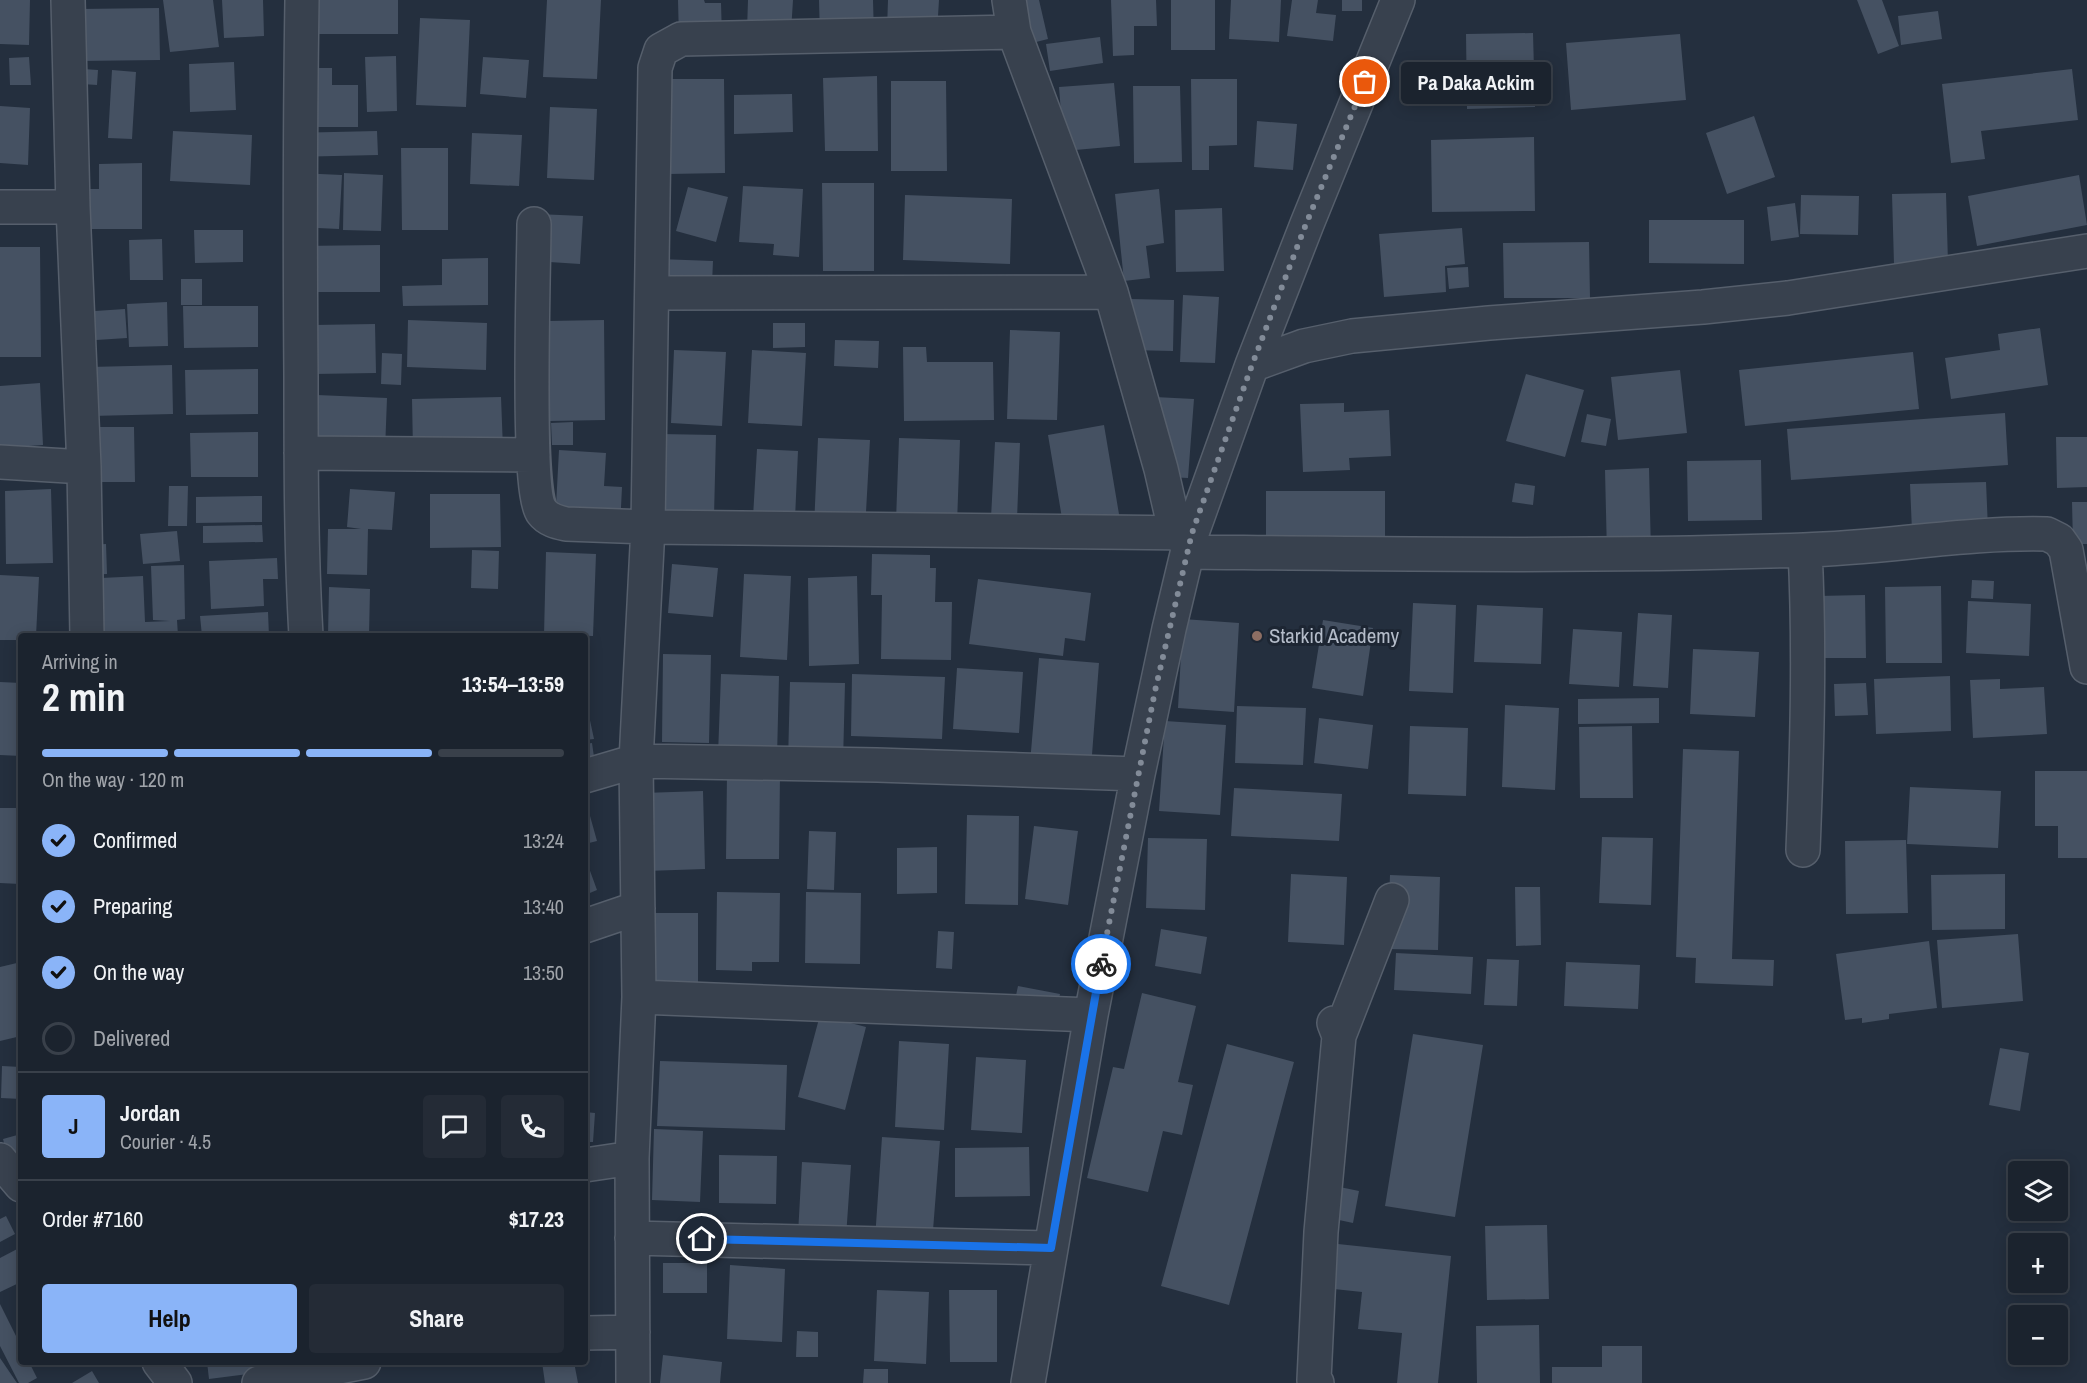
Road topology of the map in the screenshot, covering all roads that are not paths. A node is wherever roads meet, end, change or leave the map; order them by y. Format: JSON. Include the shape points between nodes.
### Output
{"nodes":[{"id":1,"x":68,"y":0,"type":"edge"},
{"id":2,"x":302,"y":0,"type":"edge"},
{"id":3,"x":1009,"y":0,"type":"edge"},
{"id":4,"x":1398,"y":0,"type":"edge"},
{"id":5,"x":1014,"y":32,"type":"junction"},
{"id":6,"x":0,"y":207,"type":"edge"},
{"id":7,"x":73,"y":207,"type":"junction"},
{"id":8,"x":534,"y":224,"type":"dead end"},
{"id":9,"x":2087,"y":251,"type":"edge"},
{"id":10,"x":1111,"y":292,"type":"junction"},
{"id":11,"x":652,"y":293,"type":"junction"},
{"id":12,"x":1269,"y":321,"type":"junction"},
{"id":13,"x":1304,"y":346,"type":"junction"},
{"id":14,"x":1252,"y":365,"type":"junction"},
{"id":15,"x":301,"y":453,"type":"junction"},
{"id":16,"x":533,"y":455,"type":"junction"},
{"id":17,"x":0,"y":462,"type":"edge"},
{"id":18,"x":84,"y":467,"type":"junction"},
{"id":19,"x":648,"y":527,"type":"junction"},
{"id":20,"x":1185,"y":539,"type":"junction"},
{"id":21,"x":1805,"y":550,"type":"junction"},
{"id":22,"x":87,"y":633,"type":"edge"},
{"id":23,"x":306,"y":633,"type":"edge"},
{"id":24,"x":2087,"y":667,"type":"edge"},
{"id":25,"x":636,"y":761,"type":"junction"},
{"id":26,"x":1138,"y":774,"type":"junction"},
{"id":27,"x":588,"y":775,"type":"edge"},
{"id":28,"x":1803,"y":850,"type":"dead end"},
{"id":29,"x":1392,"y":900,"type":"dead end"},
{"id":30,"x":638,"y":908,"type":"junction"},
{"id":31,"x":588,"y":925,"type":"edge"},
{"id":32,"x":639,"y":997,"type":"junction"},
{"id":33,"x":1091,"y":1015,"type":"junction"},
{"id":34,"x":632,"y":1158,"type":"junction"},
{"id":35,"x":0,"y":1160,"type":"edge"},
{"id":36,"x":588,"y":1165,"type":"edge"},
{"id":37,"x":18,"y":1181,"type":"edge"},
{"id":38,"x":633,"y":1238,"type":"junction"},
{"id":39,"x":1051,"y":1248,"type":"junction"},
{"id":40,"x":633,"y":1332,"type":"junction"},
{"id":41,"x":588,"y":1333,"type":"edge"},
{"id":42,"x":161,"y":1365,"type":"edge"},
{"id":43,"x":349,"y":1365,"type":"edge"},
{"id":44,"x":175,"y":1383,"type":"edge"},
{"id":45,"x":260,"y":1383,"type":"edge"},
{"id":46,"x":633,"y":1383,"type":"edge"},
{"id":47,"x":1028,"y":1383,"type":"edge"},
{"id":48,"x":1317,"y":1383,"type":"edge"}],
"edges":[{"from":1,"to":7,"type":"street"},
{"from":2,"to":15,"type":"street"},
{"from":3,"to":5,"type":"street"},
{"from":4,"to":12,"type":"street"},
{"from":5,"to":10,"type":"street"},
{"from":5,"to":11,"type":"street","via":[[681,39],[661,50],[655,68]]},
{"from":6,"to":7,"type":"street"},
{"from":7,"to":18,"type":"street"},
{"from":8,"to":16,"type":"street"},
{"from":9,"to":13,"type":"street","via":[[1788,298],[1489,322],[1352,336]]},
{"from":10,"to":11,"type":"street"},
{"from":10,"to":20,"type":"street"},
{"from":11,"to":19,"type":"street"},
{"from":12,"to":13,"type":"street"},
{"from":12,"to":14,"type":"street"},
{"from":13,"to":14,"type":"street"},
{"from":14,"to":20,"type":"street"},
{"from":15,"to":16,"type":"street"},
{"from":15,"to":23,"type":"street"},
{"from":16,"to":19,"type":"street","via":[[537,500],[541,512],[553,521]]},
{"from":17,"to":18,"type":"street"},
{"from":18,"to":22,"type":"street"},
{"from":19,"to":20,"type":"street"},
{"from":19,"to":25,"type":"street"},
{"from":20,"to":21,"type":"street","via":[[1570,554]]},
{"from":20,"to":26,"type":"street"},
{"from":21,"to":24,"type":"street","via":[[2048,534],[2066,550]]},
{"from":21,"to":28,"type":"street","via":[[1808,600]]},
{"from":25,"to":26,"type":"street"},
{"from":25,"to":27,"type":"street"},
{"from":25,"to":30,"type":"street"},
{"from":26,"to":33,"type":"street"},
{"from":29,"to":48,"type":"street","via":[[1337,1029],[1321,1232],[1314,1380]]},
{"from":30,"to":31,"type":"street"},
{"from":30,"to":32,"type":"street"},
{"from":32,"to":33,"type":"street"},
{"from":32,"to":34,"type":"street"},
{"from":33,"to":39,"type":"street"},
{"from":34,"to":36,"type":"street"},
{"from":34,"to":38,"type":"street"},
{"from":35,"to":37,"type":"street"},
{"from":38,"to":39,"type":"street"},
{"from":38,"to":40,"type":"street"},
{"from":39,"to":47,"type":"street"},
{"from":40,"to":41,"type":"street"},
{"from":40,"to":46,"type":"street"},
{"from":42,"to":44,"type":"street"},
{"from":43,"to":45,"type":"street"}]}
